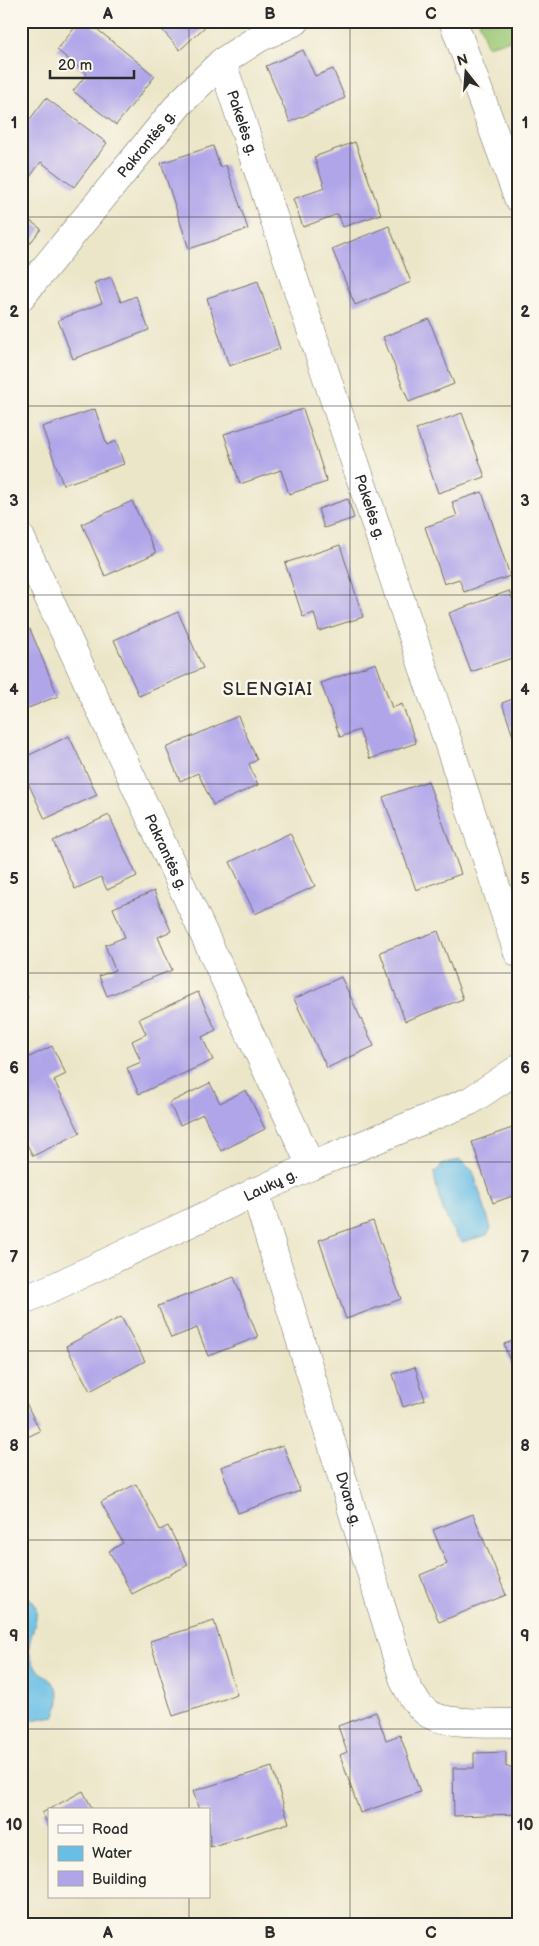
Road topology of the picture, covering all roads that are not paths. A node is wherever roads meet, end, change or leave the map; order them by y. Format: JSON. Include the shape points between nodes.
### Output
{"nodes":[{"id":1,"x":296,"y":21,"type":"edge"},
{"id":2,"x":453,"y":21,"type":"edge"},
{"id":3,"x":222,"y":62,"type":"junction"},
{"id":4,"x":516,"y":186,"type":"edge"},
{"id":5,"x":21,"y":297,"type":"edge"},
{"id":6,"x":21,"y":538,"type":"edge"},
{"id":7,"x":518,"y":953,"type":"edge"},
{"id":8,"x":518,"y":1070,"type":"edge"},
{"id":9,"x":312,"y":1166,"type":"junction"},
{"id":10,"x":255,"y":1192,"type":"junction"},
{"id":11,"x":21,"y":1301,"type":"edge"},
{"id":12,"x":518,"y":1723,"type":"edge"}],
"edges":[{"from":1,"to":3,"type":"street","name":"Pakrantės g.","via":[[259,38]]},
{"from":2,"to":4,"type":"street"},
{"from":3,"to":5,"type":"street","name":"Pakrantės g.","via":[[180,103]]},
{"from":3,"to":7,"type":"street","name":"Pakelės g."},
{"from":6,"to":9,"type":"street","name":"Pakrantės g."},
{"from":8,"to":9,"type":"street","name":"Laukų g.","via":[[470,1101]]},
{"from":9,"to":10,"type":"street","name":"Laukų g."},
{"from":10,"to":11,"type":"street","name":"Laukų g."},
{"from":10,"to":12,"type":"street","name":"Dvaro g.","via":[[404,1681],[414,1700],[428,1714],[444,1721]]}]}
